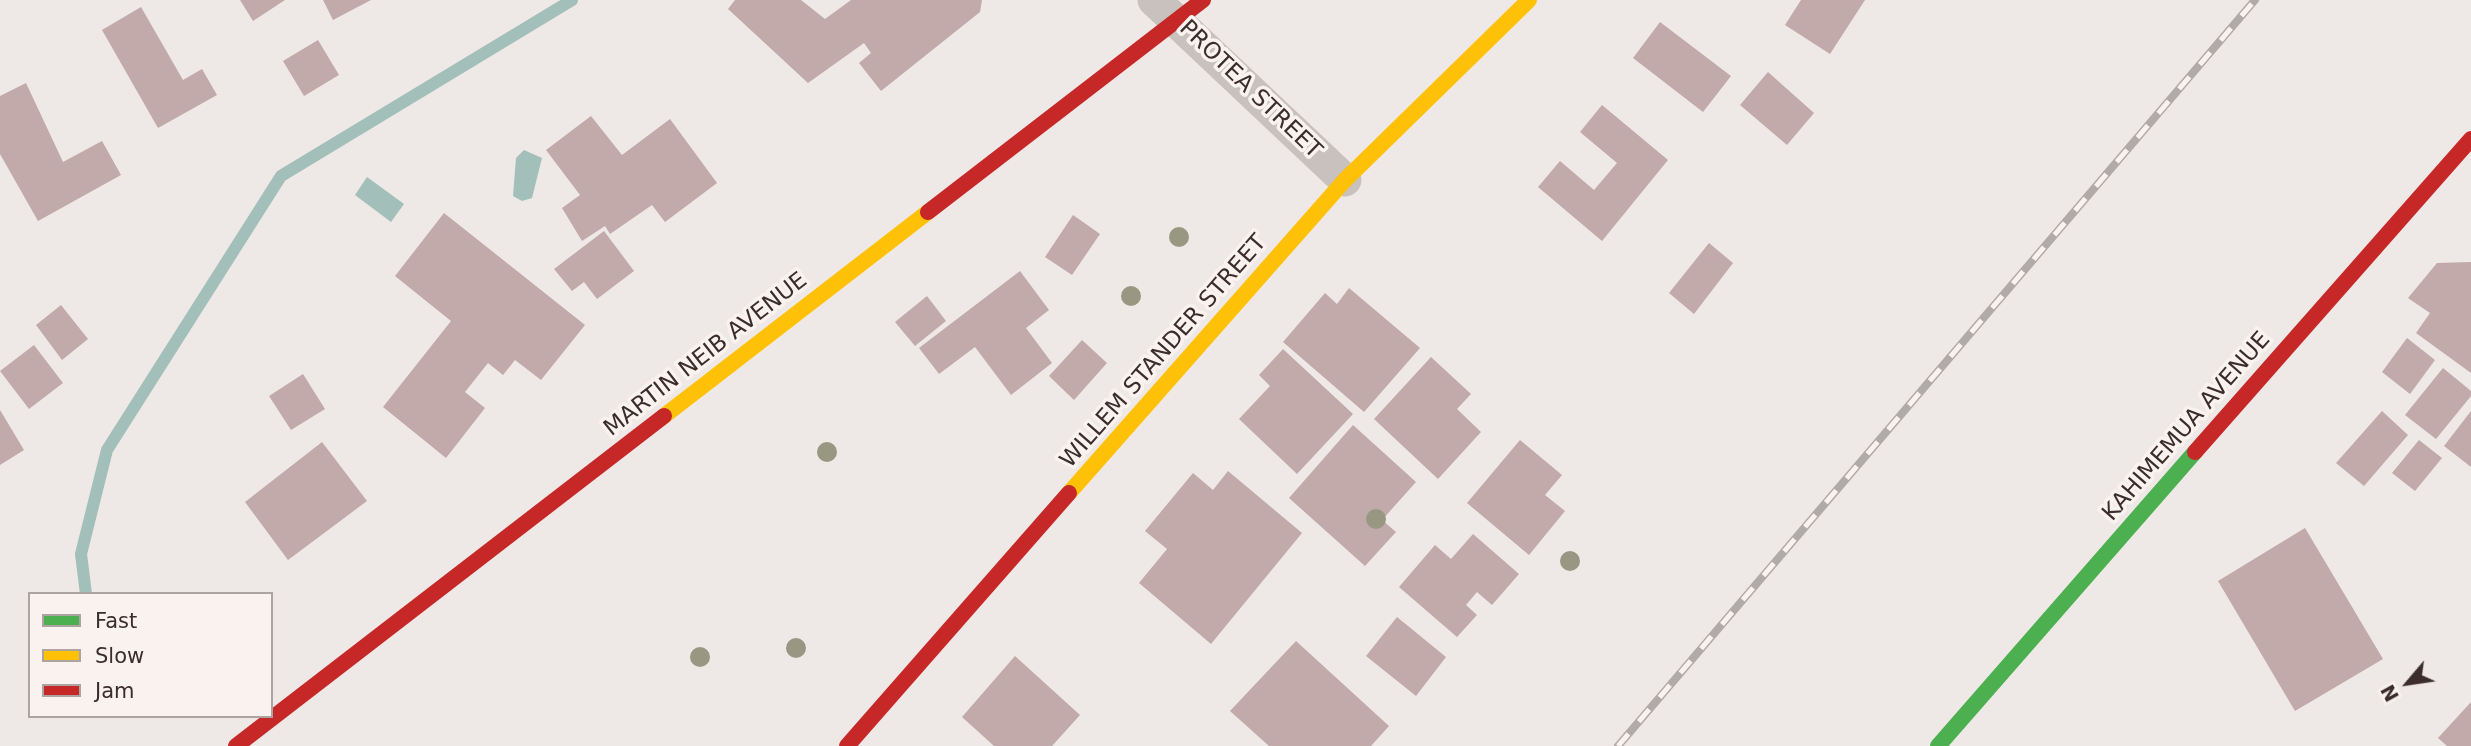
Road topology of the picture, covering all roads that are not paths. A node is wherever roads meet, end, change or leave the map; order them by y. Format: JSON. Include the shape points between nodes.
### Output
{"nodes":[{"id":1,"x":1203,"y":0,"type":"edge"},
{"id":2,"x":1529,"y":0,"type":"edge"},
{"id":3,"x":1166,"y":10,"type":"edge"},
{"id":4,"x":2466,"y":156,"type":"edge"},
{"id":5,"x":1345,"y":180,"type":"junction"},
{"id":6,"x":273,"y":717,"type":"edge"},
{"id":7,"x":271,"y":718,"type":"edge"},
{"id":8,"x":236,"y":746,"type":"edge"},
{"id":9,"x":847,"y":746,"type":"edge"},
{"id":10,"x":1938,"y":746,"type":"edge"}],
"edges":[{"from":1,"to":3,"type":"street","name":"MARTIN NEIB AVENUE"},
{"from":2,"to":5,"type":"street","name":"WILLEM STANDER STREET"},
{"from":3,"to":5,"type":"street","name":"PROTEA STREET"},
{"from":3,"to":6,"type":"street","name":"MARTIN NEIB AVENUE"},
{"from":4,"to":10,"type":"street","name":"KAHIMEMUA AVENUE"},
{"from":5,"to":9,"type":"street","name":"WILLEM STANDER STREET"},
{"from":7,"to":8,"type":"street","name":"MARTIN NEIB AVENUE"}]}
